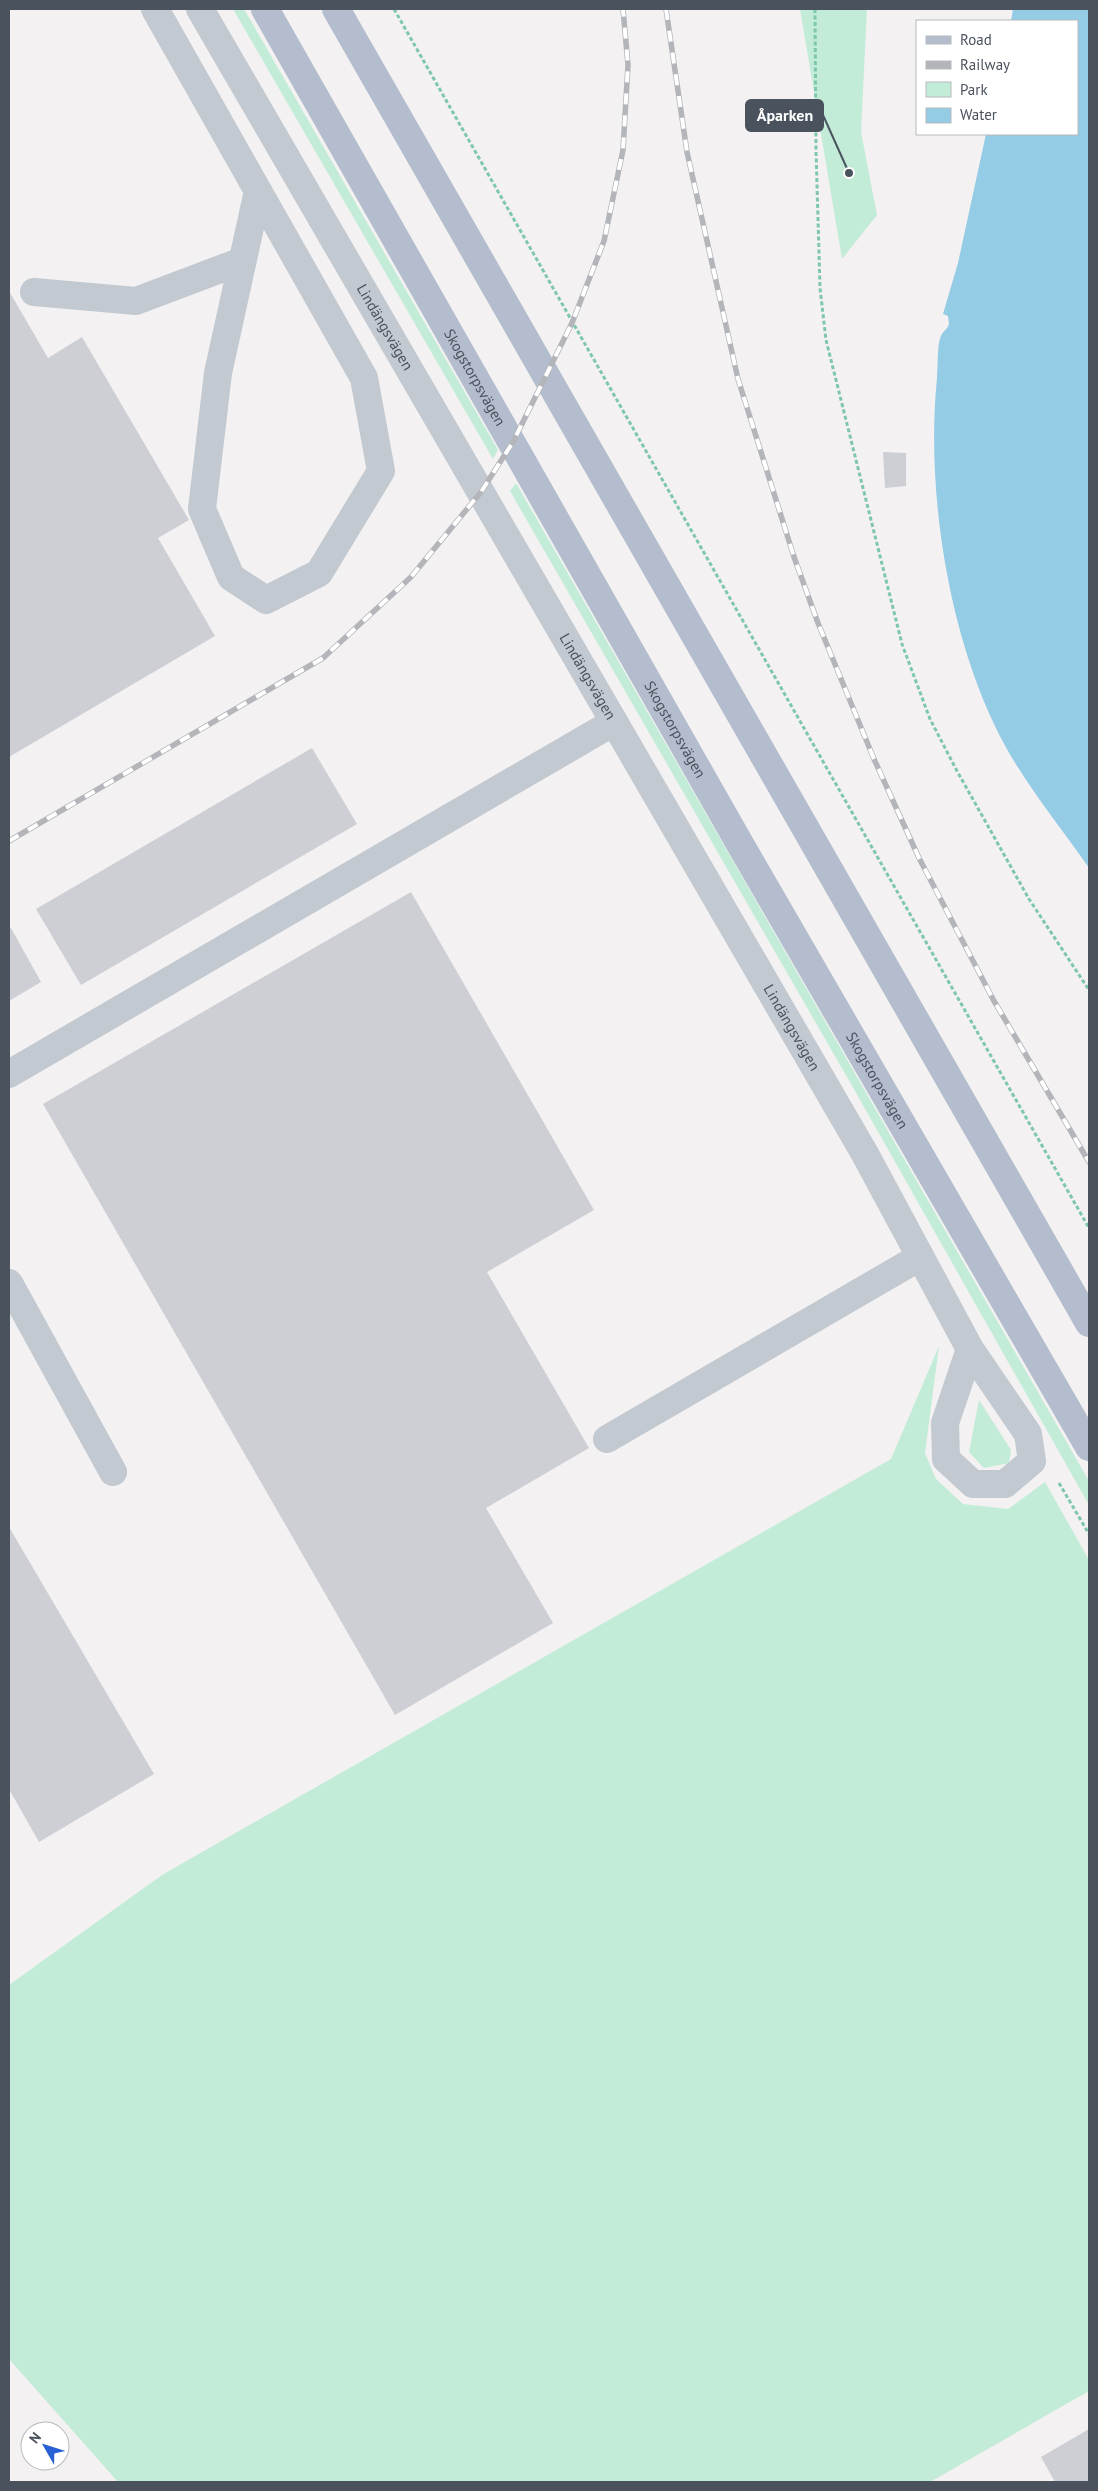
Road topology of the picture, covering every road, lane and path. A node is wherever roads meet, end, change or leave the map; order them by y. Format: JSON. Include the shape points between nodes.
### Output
{"nodes":[{"id":1,"x":155,"y":9,"type":"edge"},
{"id":2,"x":200,"y":9,"type":"edge"},
{"id":3,"x":265,"y":9,"type":"edge"},
{"id":4,"x":336,"y":9,"type":"edge"},
{"id":5,"x":394,"y":9,"type":"edge"},
{"id":6,"x":815,"y":9,"type":"edge"},
{"id":7,"x":258,"y":191,"type":"junction"},
{"id":8,"x":242,"y":261,"type":"junction"},
{"id":9,"x":34,"y":292,"type":"dead end"},
{"id":10,"x":614,"y":722,"type":"junction"},
{"id":11,"x":1089,"y":990,"type":"edge"},
{"id":12,"x":9,"y":1074,"type":"edge"},
{"id":13,"x":1089,"y":1228,"type":"edge"},
{"id":14,"x":920,"y":1257,"type":"junction"},
{"id":15,"x":9,"y":1283,"type":"edge"},
{"id":16,"x":1089,"y":1322,"type":"edge"},
{"id":17,"x":970,"y":1349,"type":"junction"},
{"id":18,"x":607,"y":1439,"type":"dead end"},
{"id":19,"x":1089,"y":1447,"type":"edge"},
{"id":20,"x":113,"y":1472,"type":"dead end"}],
"edges":[{"from":1,"to":7,"type":"street"},
{"from":2,"to":10,"type":"street","name":"Lindängsvägen"},
{"from":3,"to":19,"type":"main road","name":"Skogstorpsvägen","via":[[735,835]]},
{"from":4,"to":16,"type":"main road"},
{"from":5,"to":13,"type":"path"},
{"from":6,"to":11,"type":"path","via":[[820,288],[826,340],[902,644],[930,719],[957,771],[1029,899]]},
{"from":7,"to":8,"type":"street"},
{"from":7,"to":8,"type":"street","via":[[364,378],[381,471],[320,573],[266,600],[231,577],[202,508],[218,373]]},
{"from":8,"to":9,"type":"street","via":[[136,301]]},
{"from":10,"to":12,"type":"street"},
{"from":10,"to":14,"type":"street","name":"Lindängsvägen","via":[[865,1154]]},
{"from":14,"to":17,"type":"street","name":"Lindängsvägen"},
{"from":14,"to":18,"type":"street"},
{"from":15,"to":20,"type":"street"},
{"from":17,"to":17,"type":"street","name":"Lindängsvägen","via":[[945,1423],[946,1459],[973,1484],[1005,1484],[1032,1461],[1028,1434]]}]}
